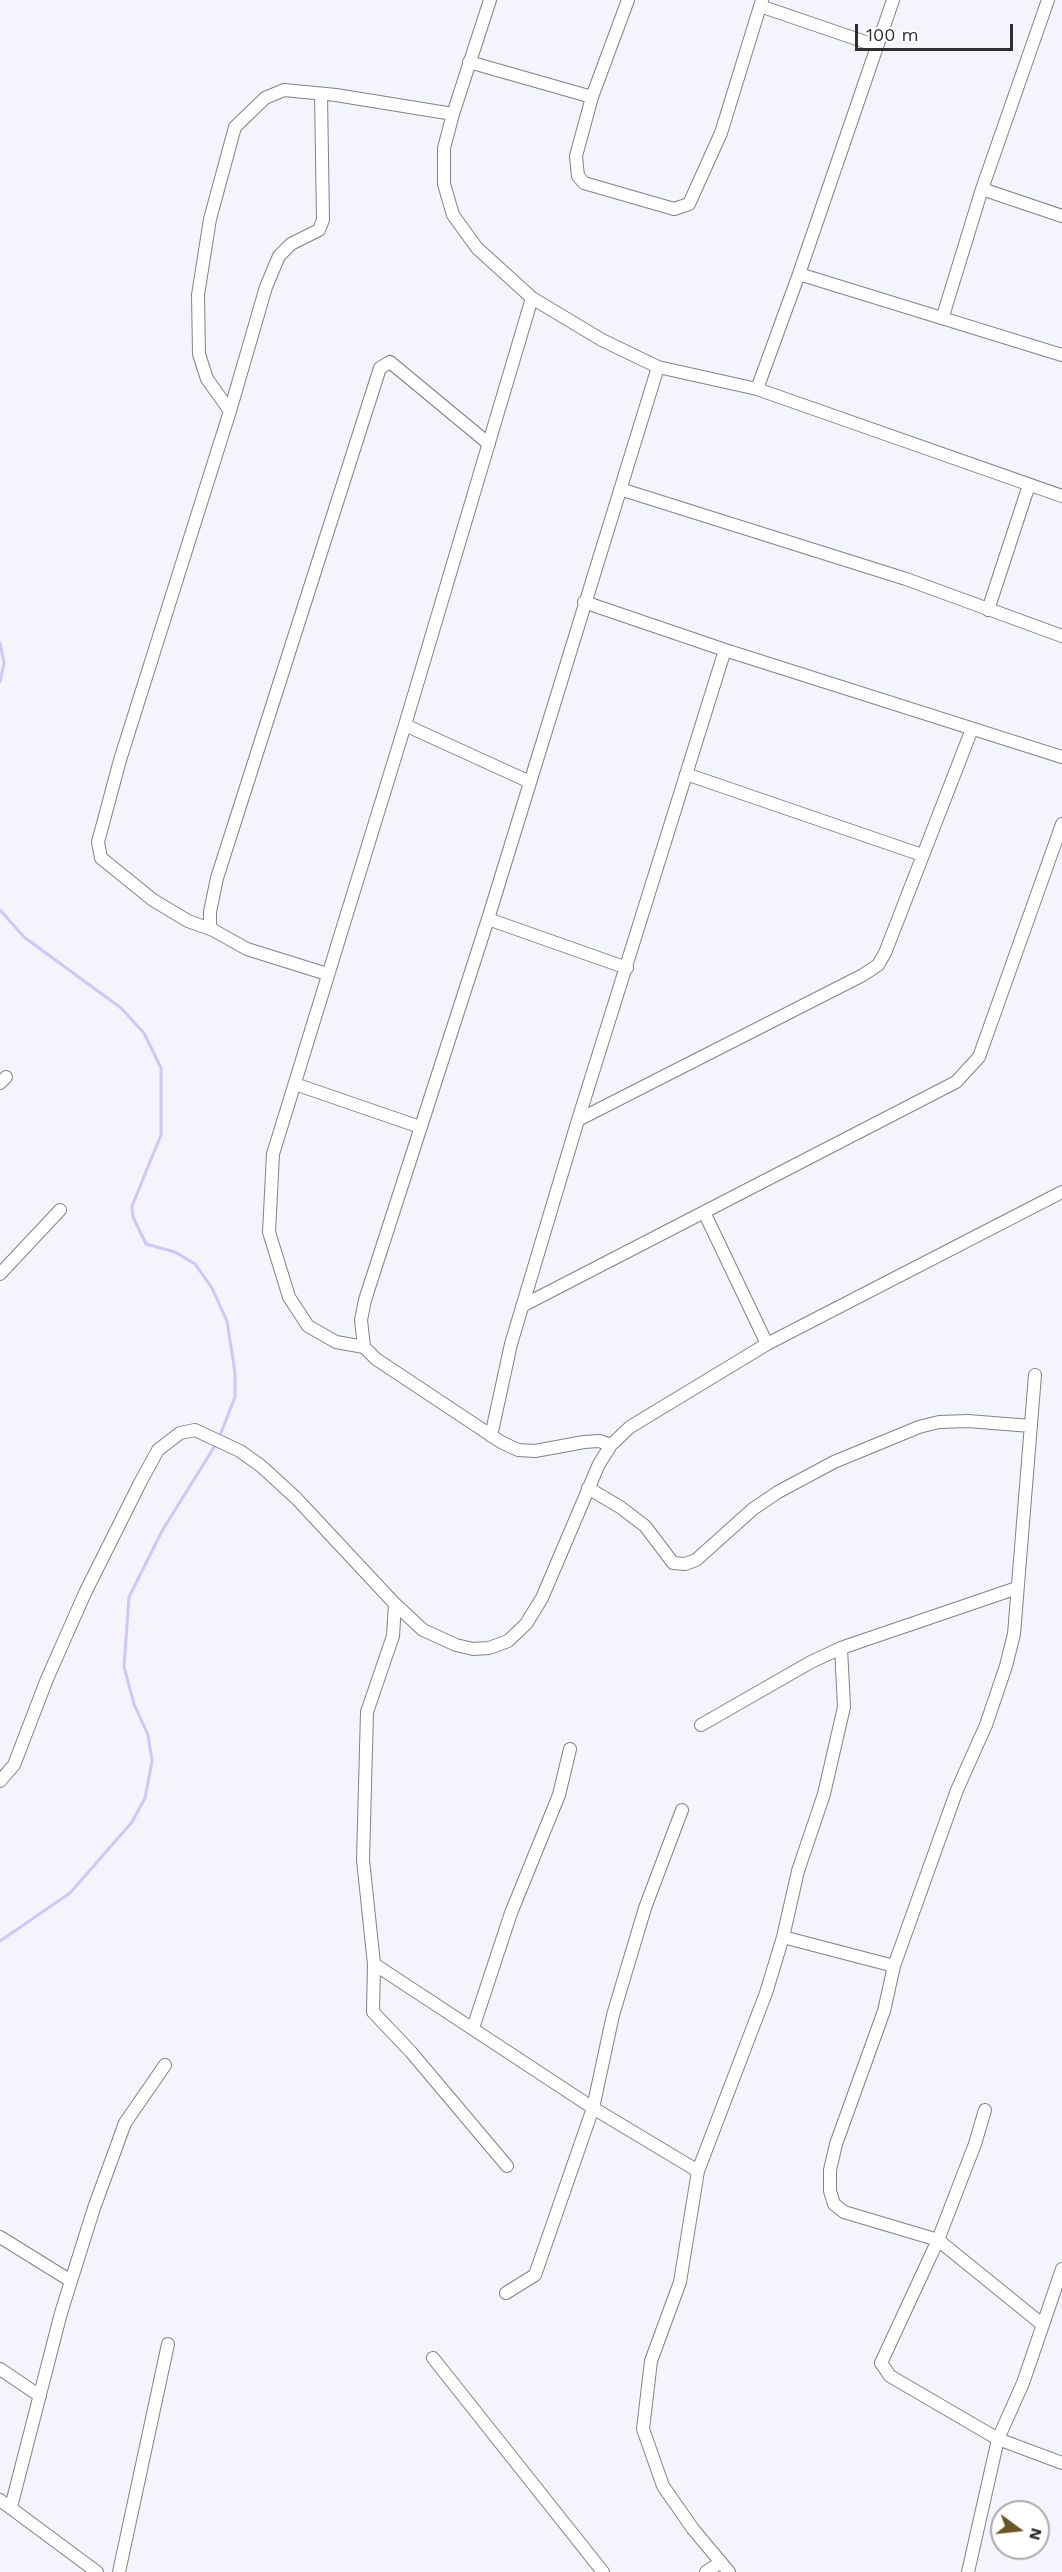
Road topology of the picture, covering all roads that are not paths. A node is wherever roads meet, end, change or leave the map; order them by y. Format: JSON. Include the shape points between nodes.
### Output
{"nodes":[{"id":1,"x":490,"y":0,"type":"edge"},
{"id":2,"x":628,"y":0,"type":"edge"},
{"id":3,"x":892,"y":0,"type":"edge"},
{"id":4,"x":1048,"y":0,"type":"edge"},
{"id":5,"x":761,"y":3,"type":"edge"},
{"id":6,"x":877,"y":46,"type":"junction"},
{"id":7,"x":470,"y":62,"type":"junction"},
{"id":8,"x":321,"y":94,"type":"junction"},
{"id":9,"x":592,"y":97,"type":"junction"},
{"id":10,"x":453,"y":114,"type":"junction"},
{"id":11,"x":982,"y":189,"type":"junction"},
{"id":12,"x":1062,"y":216,"type":"edge"},
{"id":13,"x":800,"y":274,"type":"junction"},
{"id":14,"x":532,"y":298,"type":"junction"},
{"id":15,"x":943,"y":316,"type":"junction"},
{"id":16,"x":1062,"y":355,"type":"edge"},
{"id":17,"x":658,"y":367,"type":"junction"},
{"id":18,"x":757,"y":389,"type":"junction"},
{"id":19,"x":230,"y":411,"type":"junction"},
{"id":20,"x":489,"y":444,"type":"junction"},
{"id":21,"x":1029,"y":485,"type":"junction"},
{"id":22,"x":620,"y":489,"type":"junction"},
{"id":23,"x":1062,"y":496,"type":"edge"},
{"id":24,"x":584,"y":602,"type":"junction"},
{"id":25,"x":988,"y":610,"type":"junction"},
{"id":26,"x":1062,"y":636,"type":"edge"},
{"id":27,"x":725,"y":650,"type":"junction"},
{"id":28,"x":405,"y":725,"type":"junction"},
{"id":29,"x":972,"y":729,"type":"junction"},
{"id":30,"x":1062,"y":757,"type":"edge"},
{"id":31,"x":686,"y":774,"type":"junction"},
{"id":32,"x":530,"y":782,"type":"junction"},
{"id":33,"x":1062,"y":824,"type":"edge"},
{"id":34,"x":922,"y":855,"type":"junction"},
{"id":35,"x":488,"y":919,"type":"junction"},
{"id":36,"x":213,"y":930,"type":"junction"},
{"id":37,"x":627,"y":968,"type":"junction"},
{"id":38,"x":327,"y":974,"type":"junction"},
{"id":39,"x":295,"y":1084,"type":"junction"},
{"id":40,"x":578,"y":1120,"type":"junction"},
{"id":41,"x":420,"y":1127,"type":"junction"},
{"id":42,"x":1062,"y":1192,"type":"edge"},
{"id":43,"x":60,"y":1210,"type":"dead end"},
{"id":44,"x":704,"y":1212,"type":"junction"},
{"id":45,"x":0,"y":1274,"type":"edge"},
{"id":46,"x":522,"y":1306,"type":"junction"},
{"id":47,"x":766,"y":1344,"type":"junction"},
{"id":48,"x":364,"y":1347,"type":"junction"},
{"id":49,"x":1035,"y":1375,"type":"dead end"},
{"id":50,"x":1031,"y":1426,"type":"junction"},
{"id":51,"x":491,"y":1436,"type":"junction"},
{"id":52,"x":611,"y":1445,"type":"junction"},
{"id":53,"x":588,"y":1488,"type":"junction"},
{"id":54,"x":1017,"y":1588,"type":"junction"},
{"id":55,"x":395,"y":1604,"type":"junction"},
{"id":56,"x":841,"y":1648,"type":"junction"},
{"id":57,"x":701,"y":1725,"type":"dead end"},
{"id":58,"x":570,"y":1749,"type":"dead end"},
{"id":59,"x":0,"y":1781,"type":"edge"},
{"id":60,"x":682,"y":1810,"type":"dead end"},
{"id":61,"x":783,"y":1937,"type":"junction"},
{"id":62,"x":374,"y":1964,"type":"junction"},
{"id":63,"x":894,"y":1966,"type":"junction"},
{"id":64,"x":473,"y":2028,"type":"junction"},
{"id":65,"x":165,"y":2065,"type":"dead end"},
{"id":66,"x":593,"y":2108,"type":"junction"},
{"id":67,"x":986,"y":2110,"type":"dead end"},
{"id":68,"x":507,"y":2166,"type":"dead end"},
{"id":69,"x":698,"y":2171,"type":"junction"},
{"id":70,"x":0,"y":2237,"type":"edge"},
{"id":71,"x":938,"y":2240,"type":"junction"},
{"id":72,"x":1062,"y":2269,"type":"edge"},
{"id":73,"x":71,"y":2281,"type":"junction"},
{"id":74,"x":506,"y":2293,"type":"dead end"},
{"id":75,"x":1043,"y":2325,"type":"junction"},
{"id":76,"x":168,"y":2344,"type":"dead end"},
{"id":77,"x":433,"y":2358,"type":"dead end"},
{"id":78,"x":0,"y":2369,"type":"edge"},
{"id":79,"x":40,"y":2396,"type":"junction"},
{"id":80,"x":998,"y":2439,"type":"junction"},
{"id":81,"x":1062,"y":2463,"type":"edge"},
{"id":82,"x":0,"y":2500,"type":"edge"},
{"id":83,"x":11,"y":2507,"type":"junction"},
{"id":84,"x":721,"y":2562,"type":"junction"},
{"id":85,"x":97,"y":2572,"type":"edge"},
{"id":86,"x":119,"y":2572,"type":"edge"},
{"id":87,"x":603,"y":2572,"type":"edge"},
{"id":88,"x":706,"y":2572,"type":"edge"},
{"id":89,"x":729,"y":2572,"type":"edge"},
{"id":90,"x":968,"y":2572,"type":"edge"}],
"edges":[{"from":1,"to":7,"type":"street"},
{"from":2,"to":9,"type":"street"},
{"from":3,"to":6,"type":"street"},
{"from":4,"to":11,"type":"street"},
{"from":5,"to":6,"type":"street"},
{"from":5,"to":9,"type":"street","via":[[721,133],[689,204],[682,208],[584,183],[578,176],[576,156]]},
{"from":6,"to":13,"type":"street"},
{"from":7,"to":9,"type":"street"},
{"from":7,"to":10,"type":"street"},
{"from":8,"to":10,"type":"street"},
{"from":8,"to":19,"type":"street","via":[[323,220],[319,230],[291,244],[279,256],[266,287]]},
{"from":8,"to":19,"type":"street","via":[[284,90],[265,98],[235,127],[210,219],[198,295],[199,354],[207,379]]},
{"from":10,"to":14,"type":"street","via":[[444,148],[444,184],[453,215],[477,248]]},
{"from":11,"to":12,"type":"street"},
{"from":11,"to":15,"type":"street"},
{"from":13,"to":15,"type":"street"},
{"from":13,"to":18,"type":"street"},
{"from":14,"to":17,"type":"street","via":[[602,340]]},
{"from":14,"to":20,"type":"street"},
{"from":15,"to":16,"type":"street"},
{"from":17,"to":18,"type":"street"},
{"from":17,"to":22,"type":"street"},
{"from":18,"to":21,"type":"street"},
{"from":19,"to":36,"type":"street","via":[[98,842],[101,858],[153,900],[188,921]]},
{"from":20,"to":28,"type":"street"},
{"from":20,"to":36,"type":"street","via":[[390,363],[380,368],[217,878],[210,912]]},
{"from":21,"to":23,"type":"street"},
{"from":21,"to":25,"type":"street"},
{"from":22,"to":24,"type":"street"},
{"from":22,"to":25,"type":"street","via":[[906,579]]},
{"from":24,"to":27,"type":"street"},
{"from":24,"to":32,"type":"street"},
{"from":25,"to":26,"type":"street"},
{"from":27,"to":29,"type":"street"},
{"from":27,"to":31,"type":"street"},
{"from":28,"to":32,"type":"street"},
{"from":28,"to":38,"type":"street"},
{"from":29,"to":30,"type":"street"},
{"from":29,"to":34,"type":"street"},
{"from":31,"to":34,"type":"street"},
{"from":31,"to":37,"type":"street"},
{"from":32,"to":35,"type":"street"},
{"from":33,"to":44,"type":"street","via":[[972,1068],[956,1082]]},
{"from":34,"to":40,"type":"street","via":[[878,965]]},
{"from":35,"to":37,"type":"street"},
{"from":35,"to":41,"type":"street"},
{"from":36,"to":38,"type":"street","via":[[247,949]]},
{"from":37,"to":40,"type":"street"},
{"from":38,"to":39,"type":"street"},
{"from":39,"to":41,"type":"street"},
{"from":39,"to":48,"type":"street","via":[[273,1154],[269,1232],[289,1296],[308,1326],[336,1342]]},
{"from":40,"to":46,"type":"street"},
{"from":41,"to":48,"type":"street","via":[[365,1300],[361,1320]]},
{"from":42,"to":47,"type":"street"},
{"from":43,"to":45,"type":"street"},
{"from":44,"to":46,"type":"street"},
{"from":44,"to":47,"type":"street"},
{"from":46,"to":51,"type":"street"},
{"from":47,"to":52,"type":"street","via":[[647,1415]]},
{"from":48,"to":51,"type":"street","via":[[375,1359]]},
{"from":49,"to":50,"type":"street"},
{"from":50,"to":53,"type":"street","via":[[969,1421],[919,1427],[834,1462],[778,1492],[696,1560],[686,1564],[673,1563],[645,1526]]},
{"from":50,"to":54,"type":"street"},
{"from":51,"to":52,"type":"street","via":[[518,1450],[535,1451],[592,1441]]},
{"from":52,"to":53,"type":"street"},
{"from":53,"to":55,"type":"street","via":[[543,1598],[508,1641],[489,1648],[456,1645],[423,1630]]},
{"from":54,"to":56,"type":"street"},
{"from":54,"to":63,"type":"street","via":[[1014,1634],[1006,1665]]},
{"from":55,"to":59,"type":"street","via":[[261,1466],[240,1451],[195,1430],[180,1433],[158,1450],[147,1471],[85,1593],[14,1765]]},
{"from":55,"to":62,"type":"street","via":[[393,1636],[367,1712],[363,1860]]},
{"from":56,"to":57,"type":"street"},
{"from":56,"to":61,"type":"street","via":[[844,1707]]},
{"from":58,"to":64,"type":"street","via":[[559,1795],[511,1913]]},
{"from":60,"to":66,"type":"street","via":[[645,1908],[619,1994]]},
{"from":61,"to":63,"type":"street"},
{"from":61,"to":69,"type":"street","via":[[766,1993]]},
{"from":62,"to":64,"type":"street"},
{"from":62,"to":68,"type":"street","via":[[373,2012]]},
{"from":63,"to":71,"type":"street","via":[[884,2011],[836,2144],[830,2191],[834,2204],[844,2212]]},
{"from":64,"to":66,"type":"street"},
{"from":65,"to":73,"type":"street","via":[[124,2123]]},
{"from":66,"to":69,"type":"street"},
{"from":66,"to":74,"type":"street","via":[[535,2275]]},
{"from":67,"to":71,"type":"street"},
{"from":69,"to":84,"type":"street","via":[[681,2282],[651,2361],[643,2429],[663,2486]]},
{"from":70,"to":73,"type":"street"},
{"from":71,"to":75,"type":"street"},
{"from":71,"to":80,"type":"street","via":[[881,2363],[890,2376]]},
{"from":72,"to":75,"type":"street"},
{"from":73,"to":79,"type":"street"},
{"from":75,"to":80,"type":"street"},
{"from":76,"to":86,"type":"street"},
{"from":77,"to":87,"type":"street"},
{"from":78,"to":79,"type":"street"},
{"from":79,"to":83,"type":"street"},
{"from":80,"to":81,"type":"street"},
{"from":80,"to":90,"type":"street"},
{"from":82,"to":83,"type":"street"},
{"from":83,"to":85,"type":"street"},
{"from":84,"to":88,"type":"street"},
{"from":84,"to":89,"type":"street"}]}
